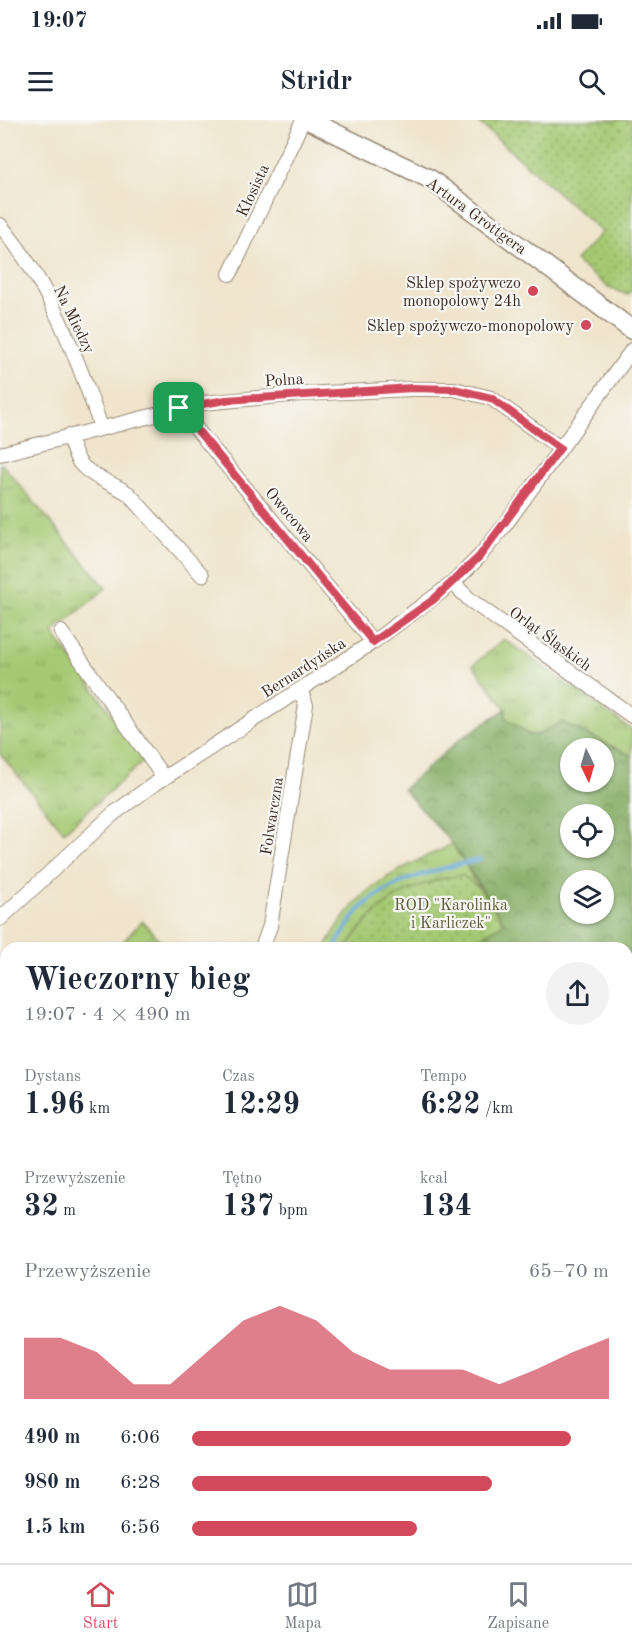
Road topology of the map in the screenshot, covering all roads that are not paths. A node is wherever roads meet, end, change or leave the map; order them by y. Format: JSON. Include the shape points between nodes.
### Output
{"nodes":[{"id":1,"x":303,"y":120,"type":"edge"},
{"id":2,"x":308,"y":120,"type":"edge"},
{"id":3,"x":2,"y":232,"type":"edge"},
{"id":4,"x":230,"y":274,"type":"dead end"},
{"id":5,"x":632,"y":330,"type":"edge"},
{"id":6,"x":632,"y":350,"type":"edge"},
{"id":7,"x":179,"y":408,"type":"junction"},
{"id":8,"x":101,"y":427,"type":"junction"},
{"id":9,"x":68,"y":436,"type":"junction"},
{"id":10,"x":560,"y":448,"type":"junction"},
{"id":11,"x":0,"y":454,"type":"edge"},
{"id":12,"x":202,"y":575,"type":"dead end"},
{"id":13,"x":453,"y":583,"type":"junction"},
{"id":14,"x":61,"y":632,"type":"dead end"},
{"id":15,"x":373,"y":642,"type":"junction"},
{"id":16,"x":300,"y":689,"type":"junction"},
{"id":17,"x":632,"y":716,"type":"edge"},
{"id":18,"x":164,"y":778,"type":"junction"},
{"id":19,"x":0,"y":919,"type":"edge"},
{"id":20,"x":264,"y":942,"type":"edge"}],
"edges":[{"from":1,"to":4,"type":"street","name":"Kłosista"},
{"from":2,"to":5,"type":"street","name":"Artura Grottgera","via":[[430,179]]},
{"from":3,"to":8,"type":"street","name":"Na Miedzy","via":[[46,295]]},
{"from":6,"to":10,"type":"street","name":"Bernardyńska"},
{"from":7,"to":8,"type":"street","name":"Polna"},
{"from":7,"to":10,"type":"street","name":"Polna","via":[[300,394],[454,389],[491,398]]},
{"from":7,"to":15,"type":"street","name":"Owocowa"},
{"from":8,"to":9,"type":"street","name":"Polna"},
{"from":9,"to":11,"type":"street","name":"Polna"},
{"from":9,"to":12,"type":"street","via":[[86,470],[129,494]]},
{"from":10,"to":13,"type":"street","name":"Bernardyńska","via":[[505,525]]},
{"from":13,"to":15,"type":"street","name":"Bernardyńska"},
{"from":13,"to":17,"type":"street","name":"Orląt Śląskich","via":[[470,600]]},
{"from":14,"to":18,"type":"street"},
{"from":15,"to":16,"type":"street","name":"Bernardyńska"},
{"from":16,"to":18,"type":"street","name":"Bernardyńska"},
{"from":16,"to":20,"type":"street","name":"Folwarczna","via":[[306,705]]},
{"from":18,"to":19,"type":"street","name":"Bernardyńska","via":[[113,814]]}]}
